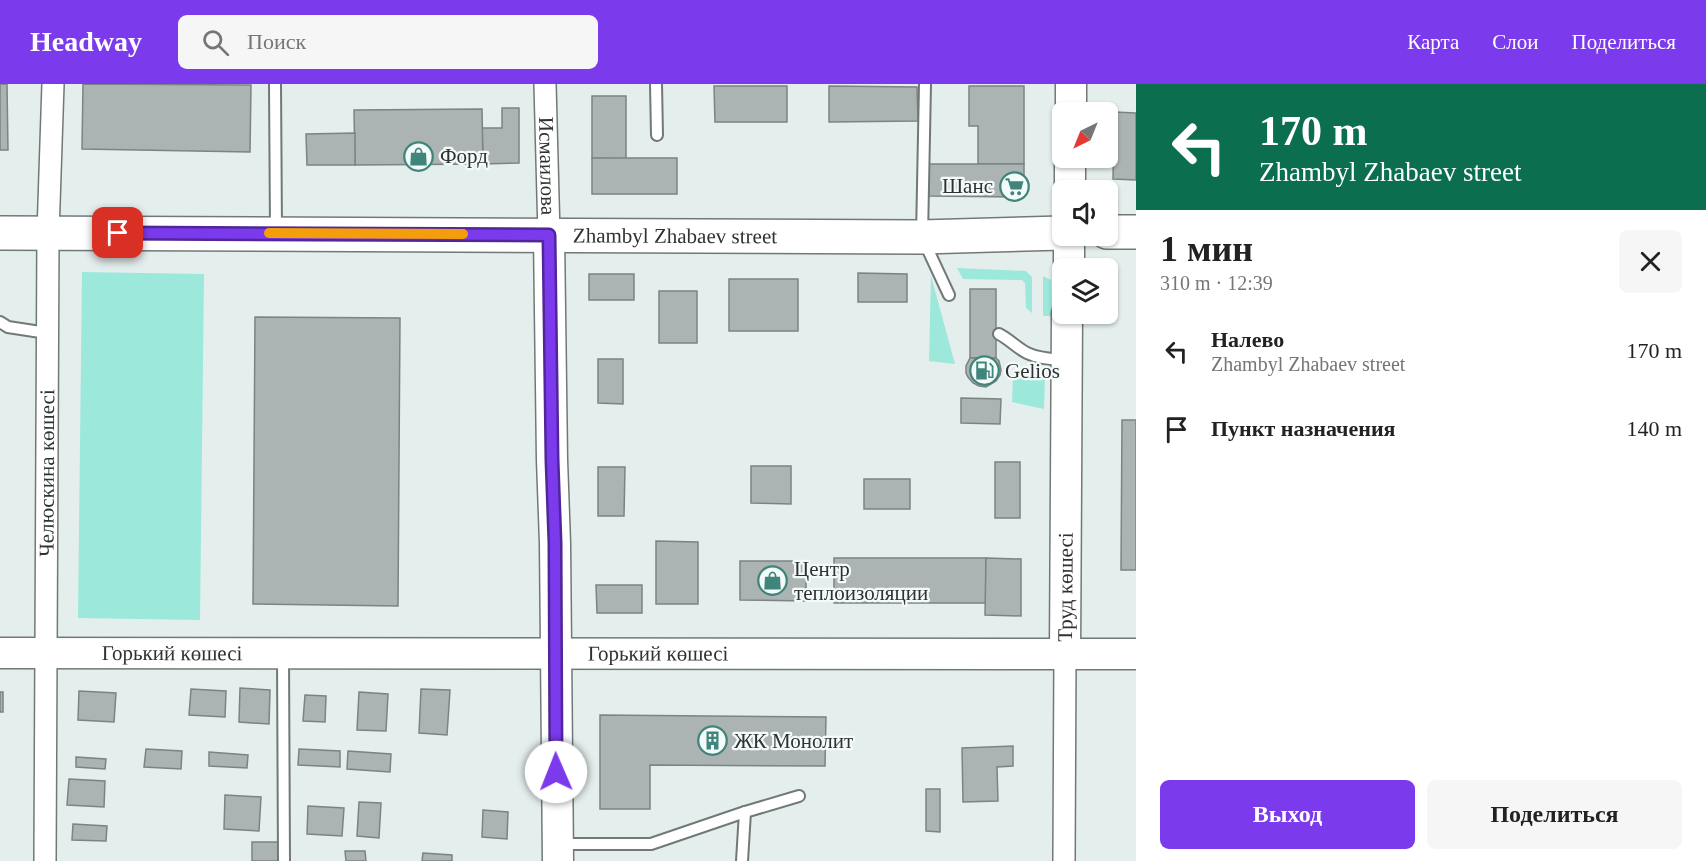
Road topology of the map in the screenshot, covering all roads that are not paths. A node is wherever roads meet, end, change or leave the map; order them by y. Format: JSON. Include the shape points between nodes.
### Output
{"nodes":[{"id":1,"x":53,"y":84,"type":"edge"},
{"id":2,"x":275,"y":84,"type":"edge"},
{"id":3,"x":545,"y":84,"type":"edge"},
{"id":4,"x":656,"y":84,"type":"edge"},
{"id":5,"x":925,"y":84,"type":"edge"},
{"id":6,"x":1071,"y":84,"type":"edge"},
{"id":7,"x":1071,"y":102,"type":"edge"},
{"id":8,"x":657,"y":135,"type":"dead end"},
{"id":9,"x":0,"y":232,"type":"edge"},
{"id":10,"x":1118,"y":232,"type":"edge"},
{"id":11,"x":1136,"y":232,"type":"edge"},
{"id":12,"x":48,"y":233,"type":"junction"},
{"id":13,"x":276,"y":233,"type":"junction"},
{"id":14,"x":1052,"y":233,"type":"edge"},
{"id":15,"x":549,"y":235,"type":"junction"},
{"id":16,"x":922,"y":237,"type":"junction"},
{"id":17,"x":949,"y":295,"type":"dead end"},
{"id":18,"x":0,"y":322,"type":"edge"},
{"id":19,"x":1067,"y":324,"type":"edge"},
{"id":20,"x":47,"y":333,"type":"junction"},
{"id":21,"x":999,"y":333,"type":"dead end"},
{"id":22,"x":1066,"y":360,"type":"junction"},
{"id":23,"x":0,"y":653,"type":"edge"},
{"id":24,"x":46,"y":653,"type":"junction"},
{"id":25,"x":282,"y":653,"type":"junction"},
{"id":26,"x":555,"y":653,"type":"junction"},
{"id":27,"x":1065,"y":653,"type":"junction"},
{"id":28,"x":1136,"y":654,"type":"edge"},
{"id":29,"x":799,"y":796,"type":"dead end"},
{"id":30,"x":745,"y":812,"type":"junction"},
{"id":31,"x":557,"y":852,"type":"edge"},
{"id":32,"x":45,"y":861,"type":"edge"},
{"id":33,"x":284,"y":861,"type":"edge"},
{"id":34,"x":742,"y":861,"type":"edge"},
{"id":35,"x":1064,"y":861,"type":"edge"}],
"edges":[{"from":1,"to":12,"type":"street","name":"Челюскина көшесі"},
{"from":2,"to":13,"type":"lane"},
{"from":3,"to":15,"type":"street","name":"Исмаилова"},
{"from":4,"to":8,"type":"lane"},
{"from":5,"to":16,"type":"lane"},
{"from":6,"to":7,"type":"street"},
{"from":9,"to":12,"type":"main road","name":"Zhambyl Zhabaev street"},
{"from":10,"to":11,"type":"main road"},
{"from":12,"to":13,"type":"main road","name":"Zhambyl Zhabaev street"},
{"from":12,"to":20,"type":"street","name":"Челюскина көшесі"},
{"from":13,"to":15,"type":"main road","name":"Zhambyl Zhabaev street"},
{"from":14,"to":16,"type":"main road","name":"Zhambyl Zhabaev street"},
{"from":15,"to":16,"type":"main road","name":"Zhambyl Zhabaev street"},
{"from":15,"to":26,"type":"street","name":"Исмаилова"},
{"from":16,"to":17,"type":"lane"},
{"from":18,"to":20,"type":"lane","via":[[8,327]]},
{"from":19,"to":22,"type":"street","name":"Труд көшесі"},
{"from":20,"to":24,"type":"street","name":"Челюскина көшесі"},
{"from":21,"to":22,"type":"lane","via":[[1033,356]]},
{"from":22,"to":27,"type":"street","name":"Труд көшесі"},
{"from":23,"to":24,"type":"street","name":"Горький көшесі"},
{"from":24,"to":25,"type":"street","name":"Горький көшесі"},
{"from":24,"to":32,"type":"street","name":"Челюскина көшесі"},
{"from":25,"to":26,"type":"street","name":"Горький көшесі"},
{"from":25,"to":33,"type":"lane"},
{"from":26,"to":27,"type":"street","name":"Горький көшесі"},
{"from":26,"to":31,"type":"street","name":"Исмаилова"},
{"from":27,"to":28,"type":"street","name":"Горький көшесі"},
{"from":27,"to":35,"type":"street","name":"Труд көшесі"},
{"from":29,"to":30,"type":"lane"},
{"from":30,"to":31,"type":"lane","via":[[651,844]]},
{"from":30,"to":34,"type":"lane"}]}
